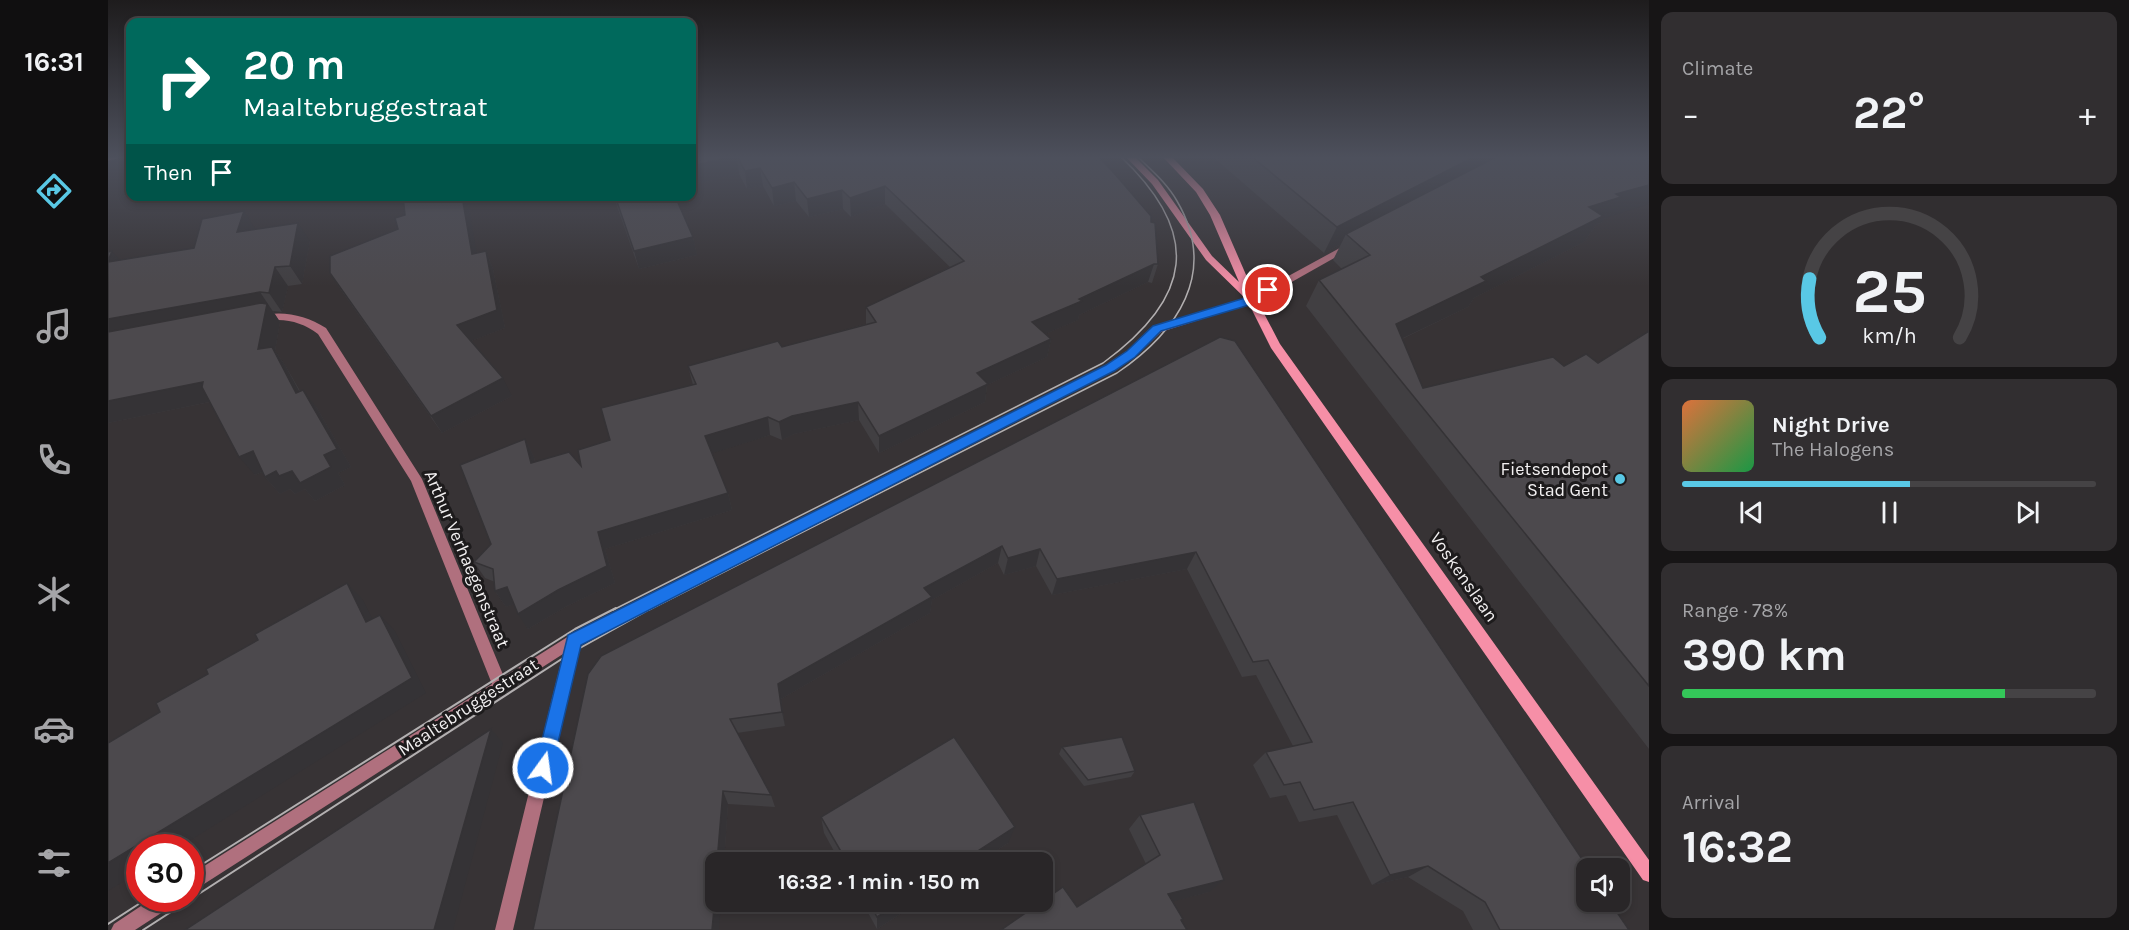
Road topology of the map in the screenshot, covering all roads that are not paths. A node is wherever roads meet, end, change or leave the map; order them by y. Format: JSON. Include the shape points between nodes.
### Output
{"nodes":[{"id":1,"x":1167,"y":199,"type":"edge"},
{"id":2,"x":1205,"y":199,"type":"edge"},
{"id":3,"x":1361,"y":240,"type":"edge"},
{"id":4,"x":1252,"y":300,"type":"junction"},
{"id":5,"x":252,"y":320,"type":"edge"},
{"id":6,"x":574,"y":640,"type":"junction"},
{"id":7,"x":500,"y":686,"type":"junction"},
{"id":8,"x":1649,"y":874,"type":"edge"},
{"id":9,"x":204,"y":876,"type":"edge"},
{"id":10,"x":148,"y":912,"type":"edge"},
{"id":11,"x":120,"y":930,"type":"edge"},
{"id":12,"x":504,"y":930,"type":"edge"}],
"edges":[{"from":1,"to":4,"type":"street","name":"Voskenslaan","via":[[1209,258]]},
{"from":2,"to":4,"type":"street","name":"Voskenslaan"},
{"from":3,"to":4,"type":"street","name":"Maaltebruggestraat"},
{"from":4,"to":6,"type":"street","name":"Maaltebruggestraat","via":[[1157,329],[1110,368]]},
{"from":4,"to":8,"type":"street","name":"Voskenslaan","via":[[1275,345]]},
{"from":5,"to":7,"type":"street","name":"Arthur Verhaegenstraat","via":[[294,317],[311,322],[322,331],[416,479]]},
{"from":6,"to":7,"type":"street","name":"Maaltebruggestraat"},
{"from":6,"to":12,"type":"street"},
{"from":7,"to":9,"type":"street","name":"Maaltebruggestraat"},
{"from":10,"to":11,"type":"street"}]}
